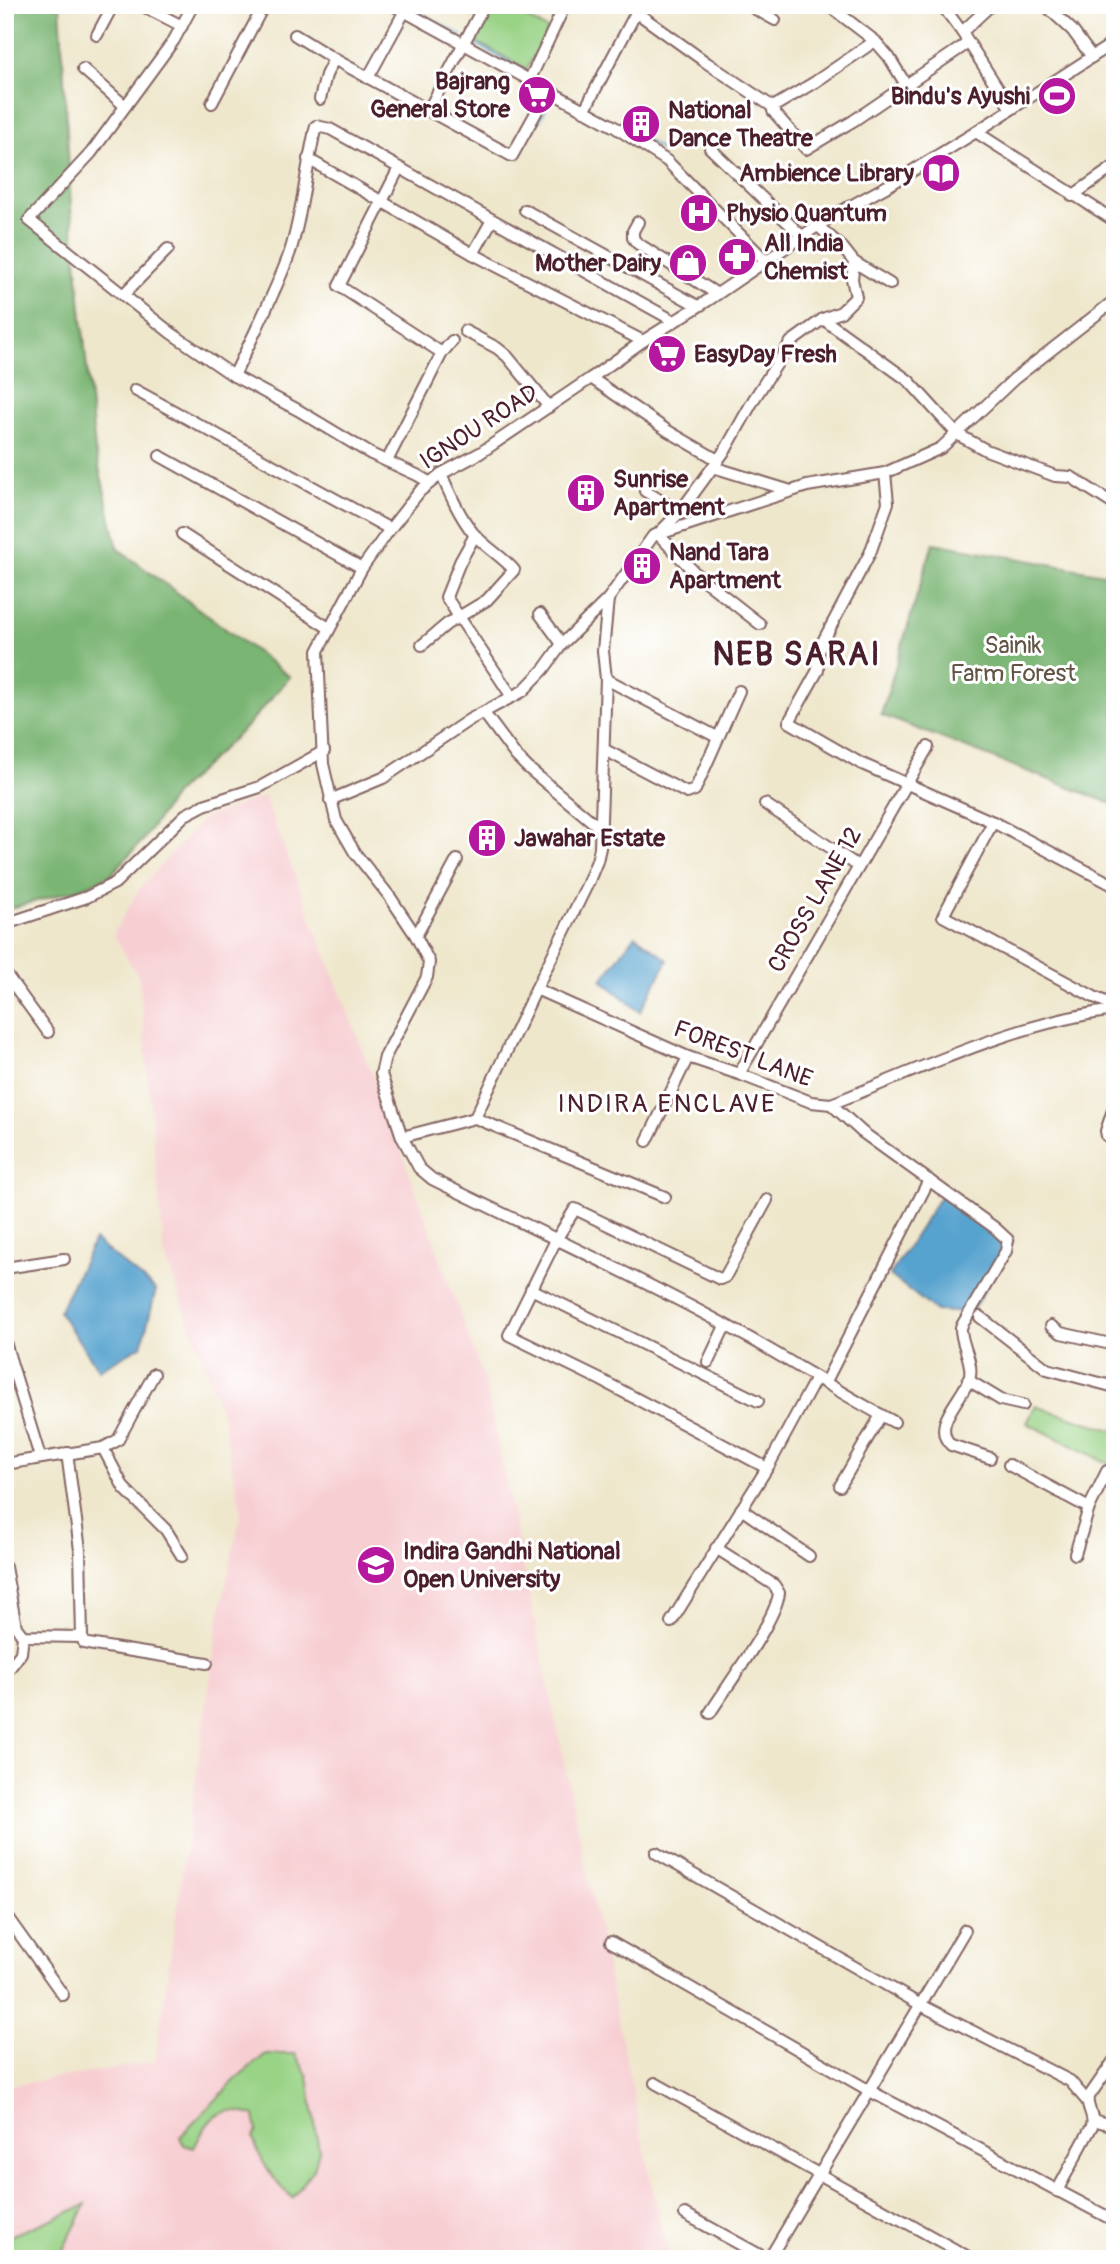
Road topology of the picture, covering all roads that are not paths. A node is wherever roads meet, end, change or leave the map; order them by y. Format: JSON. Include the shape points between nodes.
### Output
{"nodes":[{"id":1,"x":113,"y":5,"type":"edge"},
{"id":2,"x":141,"y":5,"type":"edge"},
{"id":3,"x":193,"y":5,"type":"edge"},
{"id":4,"x":264,"y":5,"type":"edge"},
{"id":5,"x":393,"y":5,"type":"edge"},
{"id":6,"x":484,"y":5,"type":"edge"},
{"id":7,"x":565,"y":5,"type":"edge"},
{"id":8,"x":748,"y":5,"type":"edge"},
{"id":9,"x":828,"y":5,"type":"edge"},
{"id":10,"x":942,"y":5,"type":"edge"},
{"id":11,"x":991,"y":5,"type":"edge"},
{"id":12,"x":1045,"y":5,"type":"edge"},
{"id":13,"x":638,"y":8,"type":"edge"},
{"id":14,"x":407,"y":9,"type":"edge"},
{"id":15,"x":775,"y":20,"type":"dead end"},
{"id":16,"x":182,"y":26,"type":"junction"},
{"id":17,"x":962,"y":32,"type":"junction"},
{"id":18,"x":97,"y":35,"type":"dead end"},
{"id":19,"x":295,"y":35,"type":"dead end"},
{"id":20,"x":875,"y":41,"type":"junction"},
{"id":21,"x":1115,"y":42,"type":"edge"},
{"id":22,"x":968,"y":43,"type":"junction"},
{"id":23,"x":464,"y":45,"type":"junction"},
{"id":24,"x":1092,"y":57,"type":"junction"},
{"id":25,"x":334,"y":59,"type":"junction"},
{"id":26,"x":83,"y":69,"type":"dead end"},
{"id":27,"x":368,"y":78,"type":"junction"},
{"id":28,"x":529,"y":81,"type":"junction"},
{"id":29,"x":906,"y":85,"type":"junction"},
{"id":30,"x":548,"y":91,"type":"junction"},
{"id":31,"x":320,"y":99,"type":"dead end"},
{"id":32,"x":212,"y":103,"type":"dead end"},
{"id":33,"x":125,"y":106,"type":"junction"},
{"id":34,"x":773,"y":107,"type":"junction"},
{"id":35,"x":1012,"y":109,"type":"junction"},
{"id":36,"x":428,"y":111,"type":"junction"},
{"id":37,"x":584,"y":111,"type":"junction"},
{"id":38,"x":976,"y":132,"type":"junction"},
{"id":39,"x":710,"y":148,"type":"dead end"},
{"id":40,"x":308,"y":159,"type":"junction"},
{"id":41,"x":1115,"y":166,"type":"edge"},
{"id":42,"x":399,"y":168,"type":"junction"},
{"id":43,"x":1072,"y":196,"type":"junction"},
{"id":44,"x":382,"y":203,"type":"junction"},
{"id":45,"x":525,"y":210,"type":"dead end"},
{"id":46,"x":492,"y":220,"type":"junction"},
{"id":47,"x":1115,"y":221,"type":"edge"},
{"id":48,"x":638,"y":222,"type":"dead end"},
{"id":49,"x":818,"y":226,"type":"junction"},
{"id":50,"x":802,"y":236,"type":"junction"},
{"id":51,"x":168,"y":249,"type":"dead end"},
{"id":52,"x":473,"y":254,"type":"junction"},
{"id":53,"x":766,"y":261,"type":"junction"},
{"id":54,"x":854,"y":262,"type":"junction"},
{"id":55,"x":890,"y":284,"type":"dead end"},
{"id":56,"x":124,"y":293,"type":"junction"},
{"id":57,"x":717,"y":294,"type":"junction"},
{"id":58,"x":1115,"y":300,"type":"edge"},
{"id":59,"x":698,"y":306,"type":"junction"},
{"id":60,"x":823,"y":319,"type":"junction"},
{"id":61,"x":674,"y":321,"type":"junction"},
{"id":62,"x":465,"y":331,"type":"dead end"},
{"id":63,"x":452,"y":341,"type":"dead end"},
{"id":64,"x":643,"y":341,"type":"junction"},
{"id":65,"x":442,"y":353,"type":"junction"},
{"id":66,"x":234,"y":376,"type":"junction"},
{"id":67,"x":591,"y":378,"type":"junction"},
{"id":68,"x":135,"y":390,"type":"dead end"},
{"id":69,"x":549,"y":407,"type":"junction"},
{"id":70,"x":957,"y":434,"type":"junction"},
{"id":71,"x":160,"y":456,"type":"dead end"},
{"id":72,"x":387,"y":461,"type":"junction"},
{"id":73,"x":715,"y":463,"type":"junction"},
{"id":74,"x":885,"y":473,"type":"junction"},
{"id":75,"x":441,"y":474,"type":"junction"},
{"id":76,"x":429,"y":482,"type":"junction"},
{"id":77,"x":645,"y":491,"type":"dead end"},
{"id":78,"x":791,"y":491,"type":"junction"},
{"id":79,"x":1115,"y":505,"type":"edge"},
{"id":80,"x":680,"y":512,"type":"junction"},
{"id":81,"x":390,"y":529,"type":"junction"},
{"id":82,"x":182,"y":534,"type":"dead end"},
{"id":83,"x":658,"y":534,"type":"junction"},
{"id":84,"x":475,"y":536,"type":"junction"},
{"id":85,"x":362,"y":568,"type":"junction"},
{"id":86,"x":608,"y":599,"type":"junction"},
{"id":87,"x":540,"y":614,"type":"dead end"},
{"id":88,"x":459,"y":616,"type":"junction"},
{"id":89,"x":760,"y":624,"type":"dead end"},
{"id":90,"x":329,"y":628,"type":"junction"},
{"id":91,"x":562,"y":644,"type":"junction"},
{"id":92,"x":422,"y":645,"type":"dead end"},
{"id":93,"x":606,"y":679,"type":"junction"},
{"id":94,"x":739,"y":691,"type":"dead end"},
{"id":95,"x":512,"y":697,"type":"junction"},
{"id":96,"x":484,"y":713,"type":"junction"},
{"id":97,"x":717,"y":737,"type":"junction"},
{"id":98,"x":928,"y":747,"type":"dead end"},
{"id":99,"x":605,"y":750,"type":"junction"},
{"id":100,"x":324,"y":751,"type":"junction"},
{"id":101,"x":907,"y":784,"type":"junction"},
{"id":102,"x":330,"y":800,"type":"junction"},
{"id":103,"x":765,"y":804,"type":"dead end"},
{"id":104,"x":993,"y":822,"type":"junction"},
{"id":105,"x":601,"y":829,"type":"junction"},
{"id":106,"x":457,"y":860,"type":"dead end"},
{"id":107,"x":858,"y":866,"type":"junction"},
{"id":108,"x":1115,"y":886,"type":"edge"},
{"id":109,"x":5,"y":924,"type":"edge"},
{"id":110,"x":416,"y":936,"type":"junction"},
{"id":111,"x":5,"y":973,"type":"edge"},
{"id":112,"x":536,"y":989,"type":"junction"},
{"id":113,"x":1115,"y":1008,"type":"edge"},
{"id":114,"x":48,"y":1032,"type":"dead end"},
{"id":115,"x":688,"y":1057,"type":"junction"},
{"id":116,"x":739,"y":1074,"type":"junction"},
{"id":117,"x":831,"y":1104,"type":"junction"},
{"id":118,"x":1115,"y":1104,"type":"edge"},
{"id":119,"x":475,"y":1118,"type":"junction"},
{"id":120,"x":402,"y":1137,"type":"junction"},
{"id":121,"x":1115,"y":1139,"type":"edge"},
{"id":122,"x":648,"y":1140,"type":"dead end"},
{"id":123,"x":929,"y":1180,"type":"junction"},
{"id":124,"x":665,"y":1197,"type":"dead end"},
{"id":125,"x":767,"y":1200,"type":"dead end"},
{"id":126,"x":556,"y":1240,"type":"junction"},
{"id":127,"x":64,"y":1259,"type":"dead end"},
{"id":128,"x":5,"y":1268,"type":"edge"},
{"id":129,"x":531,"y":1289,"type":"junction"},
{"id":130,"x":980,"y":1317,"type":"dead end"},
{"id":131,"x":725,"y":1326,"type":"junction"},
{"id":132,"x":1051,"y":1326,"type":"dead end"},
{"id":133,"x":5,"y":1342,"type":"edge"},
{"id":134,"x":1115,"y":1345,"type":"edge"},
{"id":135,"x":708,"y":1362,"type":"dead end"},
{"id":136,"x":154,"y":1374,"type":"dead end"},
{"id":137,"x":820,"y":1380,"type":"junction"},
{"id":138,"x":968,"y":1380,"type":"junction"},
{"id":139,"x":1115,"y":1387,"type":"edge"},
{"id":140,"x":758,"y":1401,"type":"dead end"},
{"id":141,"x":1023,"y":1405,"type":"dead end"},
{"id":142,"x":881,"y":1415,"type":"junction"},
{"id":143,"x":894,"y":1422,"type":"dead end"},
{"id":144,"x":103,"y":1448,"type":"junction"},
{"id":145,"x":67,"y":1453,"type":"junction"},
{"id":146,"x":40,"y":1457,"type":"junction"},
{"id":147,"x":990,"y":1458,"type":"dead end"},
{"id":148,"x":5,"y":1464,"type":"edge"},
{"id":149,"x":1009,"y":1465,"type":"dead end"},
{"id":150,"x":767,"y":1468,"type":"junction"},
{"id":151,"x":1115,"y":1469,"type":"edge"},
{"id":152,"x":840,"y":1486,"type":"dead end"},
{"id":153,"x":1089,"y":1508,"type":"junction"},
{"id":154,"x":741,"y":1509,"type":"junction"},
{"id":155,"x":716,"y":1548,"type":"junction"},
{"id":156,"x":1075,"y":1554,"type":"dead end"},
{"id":157,"x":182,"y":1556,"type":"dead end"},
{"id":158,"x":808,"y":1556,"type":"dead end"},
{"id":159,"x":5,"y":1567,"type":"edge"},
{"id":160,"x":671,"y":1622,"type":"dead end"},
{"id":161,"x":23,"y":1636,"type":"junction"},
{"id":162,"x":82,"y":1637,"type":"junction"},
{"id":163,"x":208,"y":1663,"type":"dead end"},
{"id":164,"x":5,"y":1674,"type":"edge"},
{"id":165,"x":710,"y":1713,"type":"dead end"},
{"id":166,"x":656,"y":1853,"type":"dead end"},
{"id":167,"x":5,"y":1914,"type":"edge"},
{"id":168,"x":965,"y":1930,"type":"dead end"},
{"id":169,"x":611,"y":1942,"type":"dead end"},
{"id":170,"x":63,"y":1994,"type":"dead end"},
{"id":171,"x":922,"y":2004,"type":"junction"},
{"id":172,"x":1115,"y":2059,"type":"edge"},
{"id":173,"x":655,"y":2083,"type":"dead end"},
{"id":174,"x":870,"y":2091,"type":"junction"},
{"id":175,"x":1087,"y":2101,"type":"junction"},
{"id":176,"x":1093,"y":2120,"type":"junction"},
{"id":177,"x":1115,"y":2126,"type":"edge"},
{"id":178,"x":821,"y":2173,"type":"junction"},
{"id":179,"x":1057,"y":2191,"type":"junction"},
{"id":180,"x":685,"y":2214,"type":"dead end"},
{"id":181,"x":1115,"y":2221,"type":"edge"},
{"id":182,"x":768,"y":2259,"type":"edge"},
{"id":183,"x":972,"y":2259,"type":"edge"}],
"edges":[{"from":1,"to":18,"type":"street"},
{"from":2,"to":16,"type":"street"},
{"from":3,"to":16,"type":"street"},
{"from":4,"to":32,"type":"street"},
{"from":5,"to":14,"type":"street"},
{"from":6,"to":23,"type":"street"},
{"from":7,"to":28,"type":"street"},
{"from":8,"to":15,"type":"street"},
{"from":9,"to":20,"type":"street"},
{"from":10,"to":17,"type":"street"},
{"from":11,"to":17,"type":"street"},
{"from":12,"to":24,"type":"street"},
{"from":13,"to":34,"type":"street","via":[[707,63]]},
{"from":13,"to":37,"type":"street"},
{"from":14,"to":23,"type":"street"},
{"from":14,"to":27,"type":"street"},
{"from":16,"to":33,"type":"street"},
{"from":17,"to":22,"type":"street"},
{"from":19,"to":25,"type":"street"},
{"from":20,"to":29,"type":"street"},
{"from":20,"to":34,"type":"street"},
{"from":21,"to":24,"type":"street","name":"IGNOU ROAD"},
{"from":22,"to":29,"type":"street"},
{"from":22,"to":35,"type":"street"},
{"from":23,"to":28,"type":"street"},
{"from":23,"to":36,"type":"street"},
{"from":24,"to":35,"type":"street","name":"IGNOU ROAD"},
{"from":25,"to":27,"type":"street"},
{"from":25,"to":31,"type":"street"},
{"from":26,"to":33,"type":"street"},
{"from":27,"to":36,"type":"street"},
{"from":28,"to":30,"type":"street"},
{"from":29,"to":34,"type":"street","via":[[806,149]]},
{"from":30,"to":36,"type":"street","via":[[512,156]]},
{"from":30,"to":37,"type":"street"},
{"from":33,"to":56,"type":"street","via":[[91,153],[29,220]]},
{"from":35,"to":38,"type":"street","name":"IGNOU ROAD"},
{"from":37,"to":53,"type":"street","via":[[667,161]]},
{"from":38,"to":43,"type":"street"},
{"from":38,"to":49,"type":"street","name":"IGNOU ROAD"},
{"from":39,"to":50,"type":"street"},
{"from":40,"to":42,"type":"street","via":[[317,126]]},
{"from":40,"to":44,"type":"street"},
{"from":40,"to":66,"type":"street","via":[[289,255]]},
{"from":41,"to":43,"type":"street"},
{"from":42,"to":44,"type":"street"},
{"from":42,"to":46,"type":"street"},
{"from":43,"to":47,"type":"street"},
{"from":44,"to":52,"type":"street"},
{"from":44,"to":65,"type":"street","via":[[339,286]]},
{"from":45,"to":59,"type":"street"},
{"from":46,"to":52,"type":"street"},
{"from":46,"to":61,"type":"street"},
{"from":48,"to":57,"type":"street","via":[[633,231],[637,243]]},
{"from":49,"to":50,"type":"street","name":"IGNOU ROAD"},
{"from":49,"to":54,"type":"street"},
{"from":50,"to":53,"type":"street","name":"IGNOU ROAD"},
{"from":51,"to":56,"type":"street"},
{"from":52,"to":64,"type":"street"},
{"from":53,"to":57,"type":"street","name":"IGNOU ROAD"},
{"from":54,"to":55,"type":"street"},
{"from":54,"to":60,"type":"street","via":[[856,297],[841,312]]},
{"from":56,"to":66,"type":"street","via":[[171,333]]},
{"from":57,"to":59,"type":"street","name":"IGNOU ROAD"},
{"from":58,"to":70,"type":"street","via":[[1014,379]]},
{"from":59,"to":61,"type":"street","name":"IGNOU ROAD"},
{"from":60,"to":70,"type":"street","via":[[909,381]]},
{"from":60,"to":73,"type":"street","via":[[791,342]]},
{"from":61,"to":64,"type":"street","name":"IGNOU ROAD"},
{"from":62,"to":69,"type":"street","via":[[508,356]]},
{"from":63,"to":65,"type":"street"},
{"from":64,"to":67,"type":"street","name":"IGNOU ROAD"},
{"from":65,"to":72,"type":"street"},
{"from":66,"to":72,"type":"street"},
{"from":67,"to":69,"type":"street","name":"IGNOU ROAD"},
{"from":67,"to":73,"type":"street"},
{"from":68,"to":81,"type":"street"},
{"from":69,"to":75,"type":"street","name":"IGNOU ROAD"},
{"from":70,"to":74,"type":"street","via":[[941,448]]},
{"from":70,"to":79,"type":"street","via":[[1055,476],[1072,477]]},
{"from":71,"to":85,"type":"street"},
{"from":72,"to":76,"type":"street"},
{"from":73,"to":78,"type":"street"},
{"from":73,"to":80,"type":"street"},
{"from":74,"to":78,"type":"street"},
{"from":74,"to":101,"type":"street","via":[[888,503],[870,553],[821,645],[817,673],[788,721]]},
{"from":75,"to":76,"type":"street","name":"IGNOU ROAD"},
{"from":75,"to":84,"type":"street"},
{"from":76,"to":81,"type":"street","name":"IGNOU ROAD"},
{"from":77,"to":80,"type":"street"},
{"from":78,"to":83,"type":"street"},
{"from":80,"to":83,"type":"street"},
{"from":81,"to":85,"type":"street","name":"IGNOU ROAD"},
{"from":82,"to":90,"type":"street"},
{"from":83,"to":86,"type":"street"},
{"from":83,"to":89,"type":"street","via":[[696,574]]},
{"from":84,"to":88,"type":"street","via":[[446,597]]},
{"from":84,"to":88,"type":"street","via":[[514,570],[487,600]]},
{"from":85,"to":90,"type":"street","name":"IGNOU ROAD"},
{"from":86,"to":91,"type":"street"},
{"from":86,"to":93,"type":"street","via":[[603,651]]},
{"from":87,"to":91,"type":"street"},
{"from":88,"to":92,"type":"street"},
{"from":88,"to":95,"type":"street"},
{"from":90,"to":100,"type":"street","name":"IGNOU ROAD","via":[[318,651]]},
{"from":91,"to":95,"type":"street","via":[[535,680]]},
{"from":93,"to":97,"type":"street"},
{"from":93,"to":99,"type":"street"},
{"from":94,"to":97,"type":"street"},
{"from":95,"to":96,"type":"street"},
{"from":96,"to":102,"type":"street","via":[[383,778]]},
{"from":96,"to":105,"type":"street","via":[[528,768]]},
{"from":97,"to":99,"type":"street","via":[[691,793]]},
{"from":98,"to":101,"type":"street","name":"CROSS LANE 12"},
{"from":99,"to":105,"type":"street"},
{"from":100,"to":102,"type":"street","name":"IGNOU ROAD"},
{"from":100,"to":109,"type":"street","via":[[260,787],[204,805],[186,816],[115,883]]},
{"from":101,"to":104,"type":"street"},
{"from":101,"to":107,"type":"street","name":"CROSS LANE 12"},
{"from":102,"to":110,"type":"street","name":"IGNOU ROAD","via":[[355,853]]},
{"from":103,"to":107,"type":"street"},
{"from":104,"to":108,"type":"street"},
{"from":104,"to":113,"type":"street","via":[[943,916]]},
{"from":105,"to":112,"type":"street","via":[[597,862]]},
{"from":106,"to":110,"type":"street"},
{"from":107,"to":116,"type":"street","name":"CROSS LANE 12"},
{"from":110,"to":120,"type":"street","name":"IGNOU ROAD","via":[[429,962],[428,972],[381,1070]]},
{"from":111,"to":114,"type":"street"},
{"from":112,"to":115,"type":"street","name":"FOREST LANE"},
{"from":112,"to":119,"type":"street"},
{"from":113,"to":117,"type":"street","name":"FOREST LANE","via":[[1012,1033]]},
{"from":115,"to":116,"type":"street","name":"FOREST LANE"},
{"from":115,"to":122,"type":"street"},
{"from":116,"to":117,"type":"street","name":"FOREST LANE","via":[[811,1102]]},
{"from":117,"to":123,"type":"street","via":[[851,1124]]},
{"from":118,"to":121,"type":"street","via":[[1106,1132]]},
{"from":119,"to":120,"type":"street"},
{"from":119,"to":124,"type":"street"},
{"from":120,"to":126,"type":"street","name":"IGNOU ROAD","via":[[424,1174]]},
{"from":123,"to":137,"type":"street"},
{"from":123,"to":138,"type":"street","via":[[1008,1240],[961,1327],[970,1368]]},
{"from":125,"to":126,"type":"street","via":[[723,1279],[575,1209]]},
{"from":126,"to":129,"type":"street"},
{"from":126,"to":131,"type":"street","name":"IGNOU ROAD"},
{"from":127,"to":128,"type":"street"},
{"from":129,"to":140,"type":"street"},
{"from":129,"to":150,"type":"street","via":[[509,1335]]},
{"from":130,"to":139,"type":"street","via":[[1042,1367]]},
{"from":131,"to":135,"type":"street"},
{"from":131,"to":137,"type":"street","name":"IGNOU ROAD"},
{"from":132,"to":134,"type":"street","via":[[1061,1333]]},
{"from":133,"to":146,"type":"street"},
{"from":136,"to":144,"type":"street","via":[[120,1438]]},
{"from":137,"to":142,"type":"street","name":"IGNOU ROAD"},
{"from":137,"to":150,"type":"street"},
{"from":138,"to":141,"type":"street","via":[[1001,1400]]},
{"from":138,"to":147,"type":"street","via":[[946,1419],[947,1442]]},
{"from":142,"to":143,"type":"street","name":"IGNOU ROAD"},
{"from":142,"to":152,"type":"street"},
{"from":144,"to":145,"type":"street"},
{"from":144,"to":157,"type":"street","via":[[124,1488],[166,1530]]},
{"from":145,"to":146,"type":"street"},
{"from":145,"to":162,"type":"street","via":[[80,1550]]},
{"from":146,"to":148,"type":"street"},
{"from":149,"to":153,"type":"street"},
{"from":150,"to":154,"type":"street"},
{"from":151,"to":153,"type":"street","via":[[1107,1472]]},
{"from":153,"to":156,"type":"street"},
{"from":154,"to":155,"type":"street"},
{"from":154,"to":158,"type":"street"},
{"from":155,"to":160,"type":"street"},
{"from":155,"to":165,"type":"street","via":[[774,1585],[779,1593],[759,1637]]},
{"from":159,"to":161,"type":"street","via":[[17,1630]]},
{"from":161,"to":162,"type":"street"},
{"from":161,"to":164,"type":"street","via":[[21,1653]]},
{"from":162,"to":163,"type":"street","via":[[88,1644]]},
{"from":166,"to":171,"type":"street"},
{"from":167,"to":170,"type":"street"},
{"from":168,"to":171,"type":"street"},
{"from":169,"to":174,"type":"street"},
{"from":171,"to":174,"type":"street"},
{"from":171,"to":175,"type":"street","via":[[1070,2081]]},
{"from":172,"to":175,"type":"street"},
{"from":173,"to":178,"type":"street"},
{"from":174,"to":178,"type":"street"},
{"from":174,"to":179,"type":"street"},
{"from":175,"to":176,"type":"street"},
{"from":176,"to":177,"type":"street"},
{"from":176,"to":179,"type":"street"},
{"from":178,"to":182,"type":"street"},
{"from":178,"to":183,"type":"street"},
{"from":179,"to":181,"type":"street"},
{"from":180,"to":182,"type":"street"}]}
